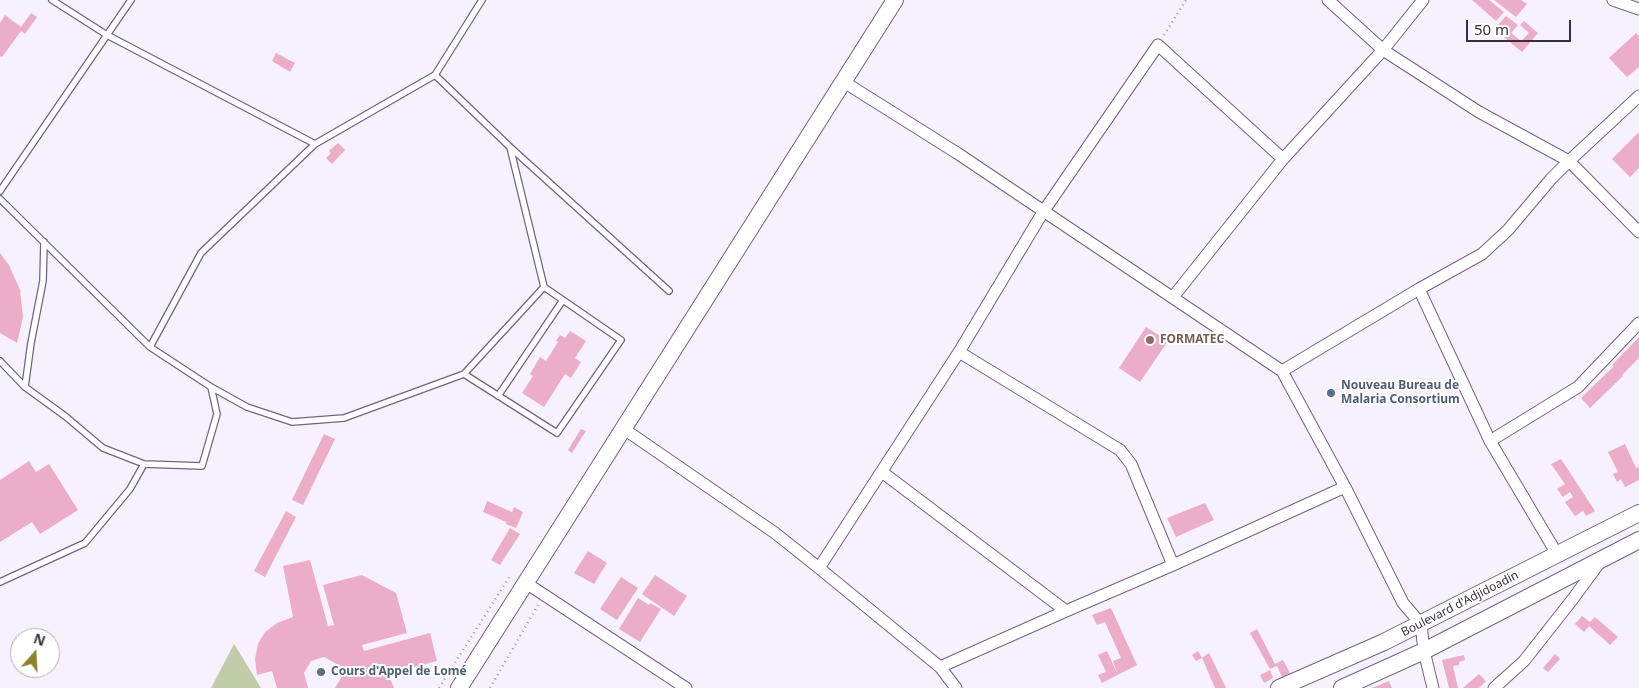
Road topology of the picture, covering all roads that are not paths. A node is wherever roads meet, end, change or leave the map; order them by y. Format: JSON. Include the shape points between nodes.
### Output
{"nodes":[{"id":1,"x":52,"y":0,"type":"edge"},
{"id":2,"x":131,"y":0,"type":"edge"},
{"id":3,"x":482,"y":0,"type":"edge"},
{"id":4,"x":895,"y":0,"type":"edge"},
{"id":5,"x":1328,"y":0,"type":"edge"},
{"id":6,"x":1423,"y":0,"type":"edge"},
{"id":7,"x":1614,"y":0,"type":"edge"},
{"id":8,"x":1639,"y":9,"type":"edge"},
{"id":9,"x":107,"y":35,"type":"junction"},
{"id":10,"x":1383,"y":50,"type":"junction"},
{"id":11,"x":435,"y":75,"type":"junction"},
{"id":12,"x":844,"y":82,"type":"junction"},
{"id":13,"x":1639,"y":96,"type":"edge"},
{"id":14,"x":315,"y":144,"type":"junction"},
{"id":15,"x":510,"y":147,"type":"junction"},
{"id":16,"x":1283,"y":159,"type":"junction"},
{"id":17,"x":1569,"y":162,"type":"junction"},
{"id":18,"x":0,"y":191,"type":"edge"},
{"id":19,"x":0,"y":199,"type":"edge"},
{"id":20,"x":1043,"y":212,"type":"junction"},
{"id":21,"x":1639,"y":232,"type":"edge"},
{"id":22,"x":44,"y":242,"type":"junction"},
{"id":23,"x":544,"y":287,"type":"junction"},
{"id":24,"x":1419,"y":290,"type":"junction"},
{"id":25,"x":668,"y":291,"type":"dead end"},
{"id":26,"x":1173,"y":297,"type":"junction"},
{"id":27,"x":563,"y":300,"type":"junction"},
{"id":28,"x":1639,"y":323,"type":"edge"},
{"id":29,"x":150,"y":347,"type":"junction"},
{"id":30,"x":959,"y":352,"type":"junction"},
{"id":31,"x":0,"y":361,"type":"edge"},
{"id":32,"x":1282,"y":371,"type":"junction"},
{"id":33,"x":464,"y":374,"type":"junction"},
{"id":34,"x":25,"y":387,"type":"junction"},
{"id":35,"x":211,"y":387,"type":"junction"},
{"id":36,"x":498,"y":396,"type":"junction"},
{"id":37,"x":624,"y":429,"type":"junction"},
{"id":38,"x":1490,"y":441,"type":"junction"},
{"id":39,"x":144,"y":464,"type":"junction"},
{"id":40,"x":882,"y":472,"type":"junction"},
{"id":41,"x":1345,"y":487,"type":"junction"},
{"id":42,"x":1639,"y":513,"type":"edge"},
{"id":43,"x":1639,"y":540,"type":"edge"},
{"id":44,"x":1558,"y":554,"type":"junction"},
{"id":45,"x":1602,"y":560,"type":"junction"},
{"id":46,"x":1173,"y":565,"type":"junction"},
{"id":47,"x":819,"y":568,"type":"junction"},
{"id":48,"x":0,"y":582,"type":"edge"},
{"id":49,"x":526,"y":583,"type":"junction"},
{"id":50,"x":1066,"y":611,"type":"junction"},
{"id":51,"x":1421,"y":624,"type":"junction"},
{"id":52,"x":1424,"y":651,"type":"junction"},
{"id":53,"x":940,"y":668,"type":"junction"},
{"id":54,"x":672,"y":684,"type":"edge"},
{"id":55,"x":459,"y":688,"type":"edge"},
{"id":56,"x":686,"y":688,"type":"edge"},
{"id":57,"x":956,"y":688,"type":"edge"},
{"id":58,"x":1279,"y":688,"type":"edge"},
{"id":59,"x":1342,"y":688,"type":"edge"},
{"id":60,"x":1433,"y":688,"type":"edge"},
{"id":61,"x":1494,"y":688,"type":"edge"}],
"edges":[{"from":1,"to":9,"type":"lane"},
{"from":2,"to":9,"type":"lane"},
{"from":3,"to":11,"type":"lane"},
{"from":4,"to":12,"type":"street"},
{"from":5,"to":10,"type":"street"},
{"from":6,"to":10,"type":"street"},
{"from":7,"to":8,"type":"street"},
{"from":9,"to":14,"type":"lane"},
{"from":9,"to":18,"type":"lane"},
{"from":10,"to":16,"type":"street"},
{"from":10,"to":17,"type":"street","via":[[1479,112]]},
{"from":11,"to":14,"type":"lane"},
{"from":11,"to":15,"type":"lane"},
{"from":12,"to":20,"type":"street"},
{"from":12,"to":37,"type":"street"},
{"from":13,"to":17,"type":"street"},
{"from":14,"to":29,"type":"lane","via":[[201,253]]},
{"from":15,"to":23,"type":"lane"},
{"from":15,"to":25,"type":"lane"},
{"from":16,"to":20,"type":"street","via":[[1158,45]]},
{"from":16,"to":26,"type":"street"},
{"from":17,"to":21,"type":"street"},
{"from":17,"to":24,"type":"street","via":[[1482,254]]},
{"from":19,"to":22,"type":"lane"},
{"from":20,"to":26,"type":"street"},
{"from":20,"to":30,"type":"street"},
{"from":22,"to":29,"type":"lane"},
{"from":22,"to":34,"type":"lane","via":[[42,281]]},
{"from":23,"to":27,"type":"lane"},
{"from":23,"to":33,"type":"lane"},
{"from":24,"to":32,"type":"street"},
{"from":24,"to":38,"type":"street"},
{"from":26,"to":32,"type":"street"},
{"from":27,"to":36,"type":"lane"},
{"from":27,"to":36,"type":"lane","via":[[621,340],[557,433]]},
{"from":28,"to":38,"type":"street","via":[[1578,387]]},
{"from":29,"to":35,"type":"lane"},
{"from":30,"to":40,"type":"street"},
{"from":30,"to":46,"type":"street","via":[[1120,450],[1131,464]]},
{"from":31,"to":34,"type":"lane"},
{"from":32,"to":41,"type":"street"},
{"from":33,"to":35,"type":"lane","via":[[344,418],[292,422],[246,407]]},
{"from":33,"to":36,"type":"lane"},
{"from":34,"to":39,"type":"lane","via":[[103,448]]},
{"from":35,"to":39,"type":"lane","via":[[217,414],[202,466]]},
{"from":37,"to":47,"type":"street"},
{"from":37,"to":49,"type":"street"},
{"from":38,"to":44,"type":"street"},
{"from":39,"to":48,"type":"lane","via":[[130,489],[85,543]]},
{"from":40,"to":47,"type":"street"},
{"from":40,"to":50,"type":"street"},
{"from":41,"to":46,"type":"street"},
{"from":41,"to":51,"type":"street","via":[[1404,603]]},
{"from":42,"to":44,"type":"street","name":"Boulevard d'Adjidoadin"},
{"from":43,"to":45,"type":"street","name":"Boulevard d'Adjidoadin"},
{"from":44,"to":51,"type":"street","name":"Boulevard d'Adjidoadin"},
{"from":45,"to":52,"type":"street","name":"Boulevard d'Adjidoadin"},
{"from":45,"to":61,"type":"street","via":[[1524,661]]},
{"from":46,"to":50,"type":"street"},
{"from":47,"to":53,"type":"street"},
{"from":49,"to":54,"type":"street"},
{"from":49,"to":55,"type":"street"},
{"from":50,"to":53,"type":"street"},
{"from":51,"to":52,"type":"street"},
{"from":51,"to":58,"type":"street","name":"Boulevard d'Adjidoadin"},
{"from":52,"to":59,"type":"street","name":"Boulevard d'Adjidoadin"},
{"from":52,"to":60,"type":"street"},
{"from":53,"to":57,"type":"street"},
{"from":54,"to":56,"type":"street"}]}
